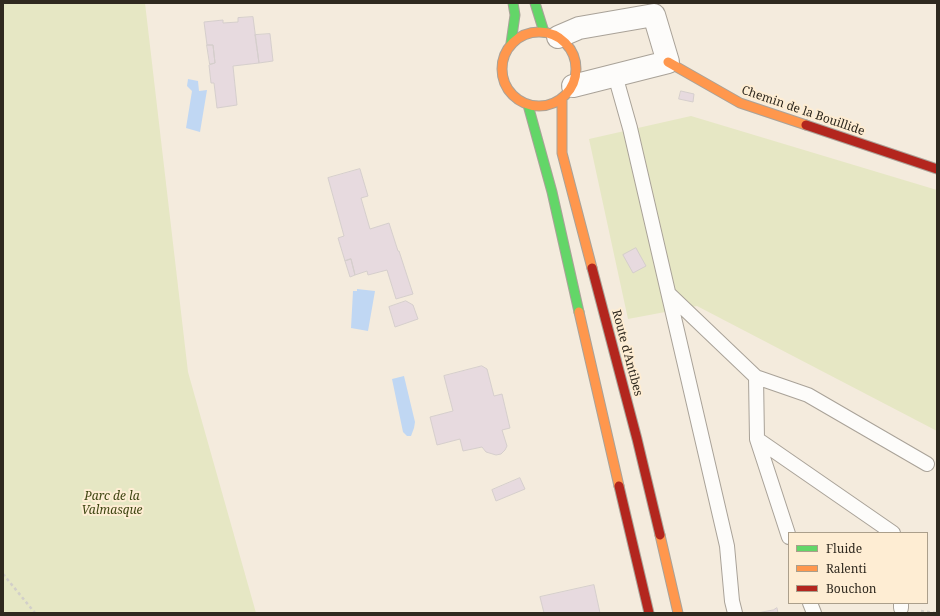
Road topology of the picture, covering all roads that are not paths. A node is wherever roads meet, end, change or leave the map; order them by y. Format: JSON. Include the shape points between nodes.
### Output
{"nodes":[{"id":1,"x":513,"y":3,"type":"edge"},
{"id":2,"x":535,"y":3,"type":"edge"},
{"id":3,"x":657,"y":9,"type":"edge"},
{"id":4,"x":551,"y":35,"type":"junction"},
{"id":5,"x":511,"y":43,"type":"junction"},
{"id":6,"x":668,"y":62,"type":"junction"},
{"id":7,"x":615,"y":75,"type":"junction"},
{"id":8,"x":568,"y":92,"type":"junction"},
{"id":9,"x":528,"y":105,"type":"junction"},
{"id":10,"x":937,"y":169,"type":"edge"},
{"id":11,"x":669,"y":294,"type":"junction"},
{"id":12,"x":756,"y":377,"type":"junction"},
{"id":13,"x":757,"y":439,"type":"junction"},
{"id":14,"x":927,"y":464,"type":"dead end"},
{"id":15,"x":892,"y":532,"type":"edge"},
{"id":16,"x":788,"y":534,"type":"edge"},
{"id":17,"x":650,"y":613,"type":"edge"},
{"id":18,"x":678,"y":613,"type":"edge"},
{"id":19,"x":735,"y":613,"type":"edge"}],
"edges":[{"from":1,"to":5,"type":"main road","via":[[515,15]]},
{"from":2,"to":4,"type":"main road"},
{"from":3,"to":4,"type":"street"},
{"from":3,"to":6,"type":"street"},
{"from":4,"to":5,"type":"main road","via":[[532,32]]},
{"from":4,"to":8,"type":"main road","via":[[566,44],[573,53],[576,75]]},
{"from":5,"to":9,"type":"main road","via":[[505,53],[502,76],[513,96]]},
{"from":6,"to":7,"type":"street"},
{"from":6,"to":10,"type":"main road","name":"Chemin de la Bouillide","via":[[740,103]]},
{"from":7,"to":8,"type":"street"},
{"from":7,"to":11,"type":"lane"},
{"from":8,"to":9,"type":"main road","via":[[551,105]]},
{"from":8,"to":18,"type":"main road","name":"Route d'Antibes","via":[[562,153]]},
{"from":9,"to":17,"type":"main road","via":[[552,192]]},
{"from":11,"to":12,"type":"lane"},
{"from":11,"to":19,"type":"lane","via":[[727,546]]},
{"from":12,"to":13,"type":"lane"},
{"from":12,"to":14,"type":"lane","via":[[808,395]]},
{"from":13,"to":15,"type":"lane"},
{"from":13,"to":16,"type":"lane"}]}
